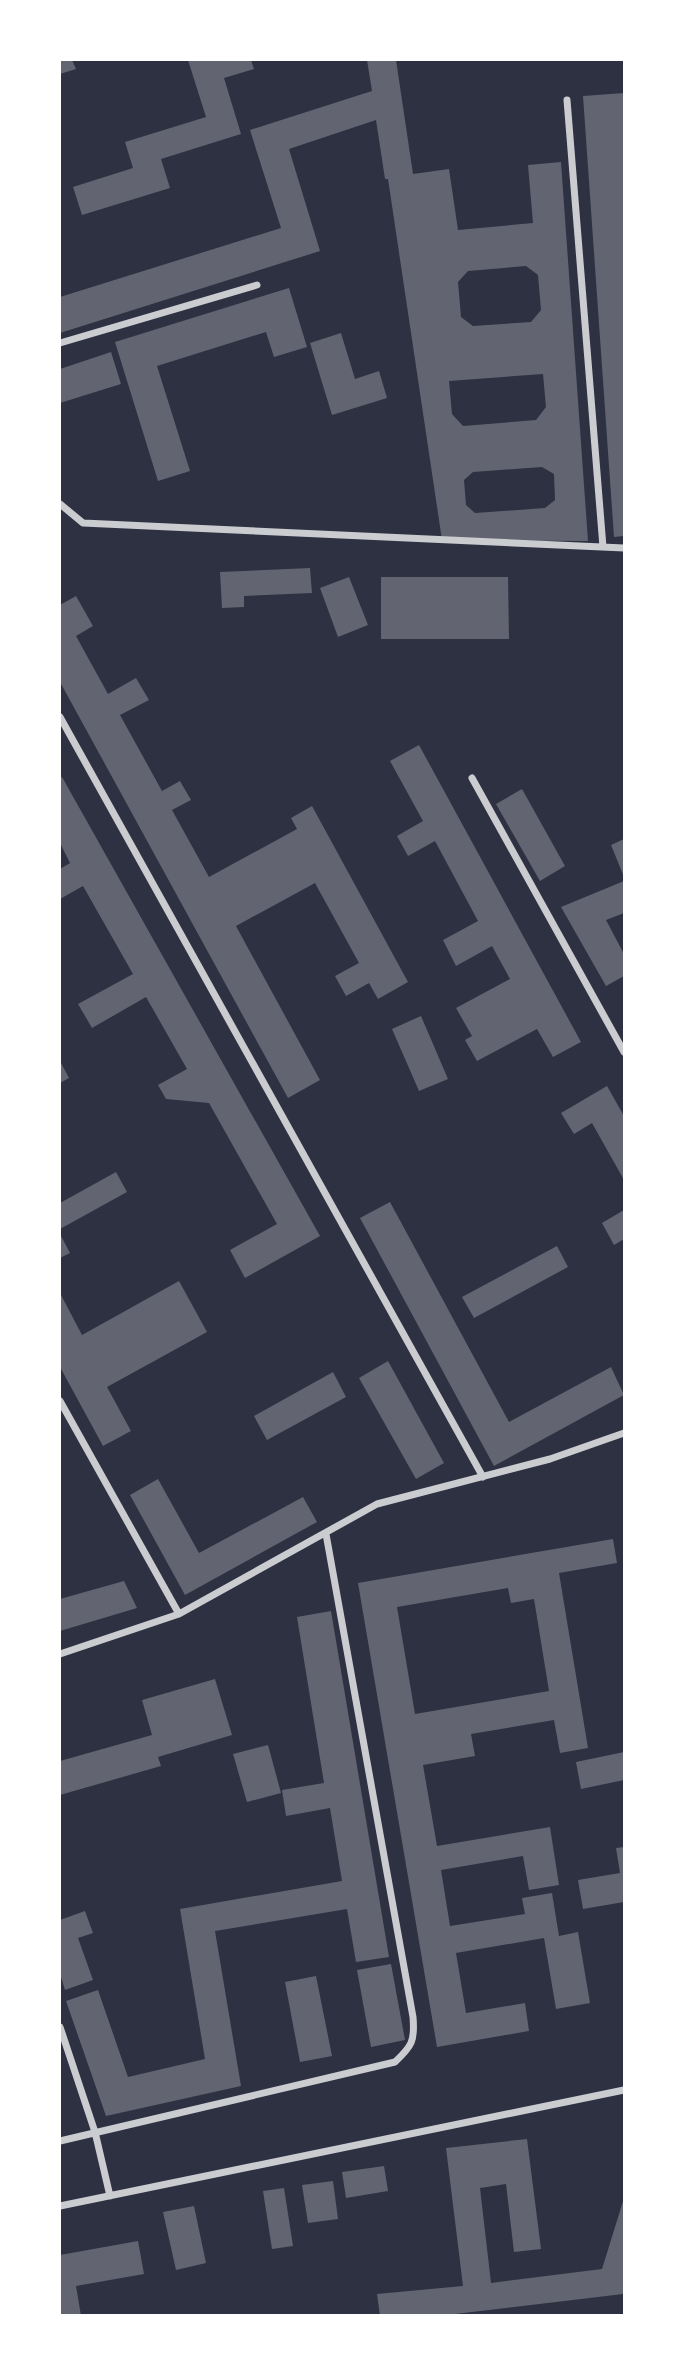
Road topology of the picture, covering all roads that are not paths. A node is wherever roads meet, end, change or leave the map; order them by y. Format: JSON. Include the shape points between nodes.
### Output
{"nodes":[{"id":1,"x":568,"y":100,"type":"dead end"},
{"id":2,"x":257,"y":285,"type":"dead end"},
{"id":3,"x":60,"y":343,"type":"edge"},
{"id":4,"x":60,"y":504,"type":"edge"},
{"id":5,"x":603,"y":547,"type":"junction"},
{"id":6,"x":625,"y":548,"type":"edge"},
{"id":7,"x":60,"y":717,"type":"edge"},
{"id":8,"x":472,"y":778,"type":"dead end"},
{"id":9,"x":625,"y":1052,"type":"edge"},
{"id":10,"x":60,"y":1401,"type":"edge"},
{"id":11,"x":625,"y":1433,"type":"edge"},
{"id":12,"x":483,"y":1478,"type":"junction"},
{"id":13,"x":326,"y":1534,"type":"junction"},
{"id":14,"x":179,"y":1614,"type":"junction"},
{"id":15,"x":60,"y":1654,"type":"edge"},
{"id":16,"x":60,"y":2027,"type":"edge"},
{"id":17,"x":625,"y":2090,"type":"edge"},
{"id":18,"x":95,"y":2132,"type":"junction"},
{"id":19,"x":60,"y":2141,"type":"edge"},
{"id":20,"x":110,"y":2196,"type":"junction"},
{"id":21,"x":60,"y":2206,"type":"edge"}],
"edges":[{"from":1,"to":5,"type":"street"},
{"from":2,"to":3,"type":"street"},
{"from":4,"to":5,"type":"street","via":[[83,523]]},
{"from":5,"to":6,"type":"street"},
{"from":7,"to":12,"type":"street"},
{"from":8,"to":9,"type":"street"},
{"from":10,"to":14,"type":"street"},
{"from":11,"to":12,"type":"street"},
{"from":12,"to":13,"type":"street","via":[[377,1504]]},
{"from":13,"to":14,"type":"street"},
{"from":13,"to":18,"type":"street","via":[[413,2017],[412,2042],[395,2062]]},
{"from":14,"to":15,"type":"street"},
{"from":16,"to":18,"type":"street"},
{"from":17,"to":20,"type":"street"},
{"from":18,"to":19,"type":"street"},
{"from":18,"to":20,"type":"street"},
{"from":20,"to":21,"type":"street"}]}
